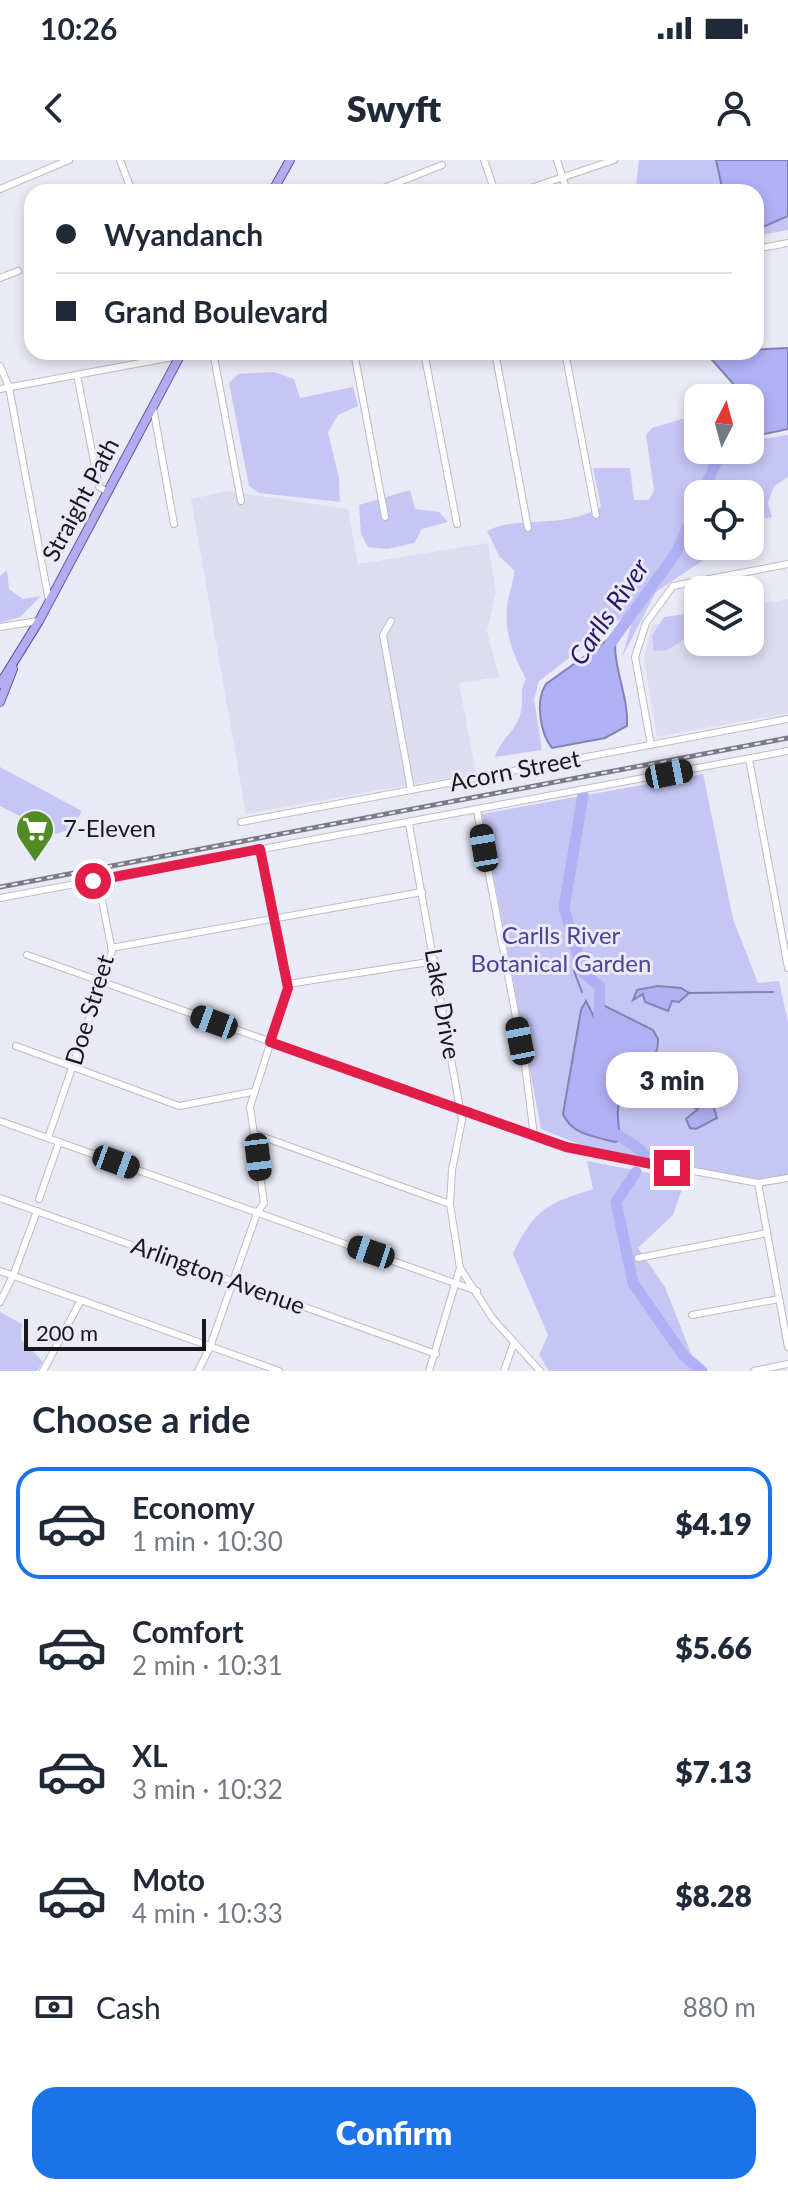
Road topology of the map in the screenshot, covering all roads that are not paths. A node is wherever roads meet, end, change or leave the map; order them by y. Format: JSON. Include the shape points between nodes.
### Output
{"nodes":[{"id":1,"x":69,"y":160,"type":"edge"},
{"id":2,"x":120,"y":160,"type":"edge"},
{"id":3,"x":290,"y":160,"type":"edge"},
{"id":4,"x":484,"y":160,"type":"edge"},
{"id":5,"x":557,"y":160,"type":"edge"},
{"id":6,"x":614,"y":160,"type":"edge"},
{"id":7,"x":57,"y":162,"type":"edge"},
{"id":8,"x":442,"y":165,"type":"dead end"},
{"id":9,"x":563,"y":177,"type":"junction"},
{"id":10,"x":129,"y":184,"type":"edge"},
{"id":11,"x":276,"y":184,"type":"edge"},
{"id":12,"x":394,"y":184,"type":"edge"},
{"id":13,"x":492,"y":184,"type":"edge"},
{"id":14,"x":542,"y":184,"type":"edge"},
{"id":15,"x":565,"y":184,"type":"edge"},
{"id":16,"x":0,"y":189,"type":"edge"},
{"id":17,"x":788,"y":243,"type":"edge"},
{"id":18,"x":764,"y":248,"type":"edge"},
{"id":19,"x":18,"y":271,"type":"dead end"},
{"id":20,"x":0,"y":278,"type":"edge"},
{"id":21,"x":151,"y":360,"type":"edge"},
{"id":22,"x":178,"y":360,"type":"edge"},
{"id":23,"x":215,"y":360,"type":"edge"},
{"id":24,"x":356,"y":360,"type":"edge"},
{"id":25,"x":426,"y":360,"type":"edge"},
{"id":26,"x":496,"y":360,"type":"edge"},
{"id":27,"x":567,"y":360,"type":"edge"},
{"id":28,"x":0,"y":366,"type":"edge"},
{"id":29,"x":77,"y":375,"type":"junction"},
{"id":30,"x":9,"y":387,"type":"junction"},
{"id":31,"x":0,"y":389,"type":"edge"},
{"id":32,"x":153,"y":407,"type":"junction"},
{"id":33,"x":108,"y":492,"type":"junction"},
{"id":34,"x":241,"y":501,"type":"dead end"},
{"id":35,"x":596,"y":515,"type":"dead end"},
{"id":36,"x":385,"y":517,"type":"dead end"},
{"id":37,"x":174,"y":524,"type":"dead end"},
{"id":38,"x":457,"y":524,"type":"dead end"},
{"id":39,"x":528,"y":528,"type":"dead end"},
{"id":40,"x":788,"y":564,"type":"edge"},
{"id":41,"x":50,"y":602,"type":"junction"},
{"id":42,"x":39,"y":621,"type":"junction"},
{"id":43,"x":391,"y":621,"type":"dead end"},
{"id":44,"x":0,"y":627,"type":"edge"},
{"id":45,"x":13,"y":666,"type":"junction"},
{"id":46,"x":0,"y":684,"type":"edge"},
{"id":47,"x":0,"y":702,"type":"edge"},
{"id":48,"x":788,"y":719,"type":"edge"},
{"id":49,"x":651,"y":745,"type":"junction"},
{"id":50,"x":788,"y":751,"type":"edge"},
{"id":51,"x":749,"y":759,"type":"junction"},
{"id":52,"x":411,"y":790,"type":"junction"},
{"id":53,"x":477,"y":811,"type":"junction"},
{"id":54,"x":241,"y":822,"type":"dead end"},
{"id":55,"x":409,"y":824,"type":"junction"},
{"id":56,"x":260,"y":849,"type":"junction"},
{"id":57,"x":98,"y":880,"type":"junction"},
{"id":58,"x":422,"y":892,"type":"junction"},
{"id":59,"x":0,"y":898,"type":"edge"},
{"id":60,"x":275,"y":916,"type":"junction"},
{"id":61,"x":111,"y":948,"type":"junction"},
{"id":62,"x":27,"y":955,"type":"dead end"},
{"id":63,"x":435,"y":961,"type":"junction"},
{"id":64,"x":788,"y":968,"type":"edge"},
{"id":65,"x":102,"y":982,"type":"junction"},
{"id":66,"x":288,"y":984,"type":"junction"},
{"id":67,"x":270,"y":1042,"type":"junction"},
{"id":68,"x":16,"y":1046,"type":"dead end"},
{"id":69,"x":72,"y":1069,"type":"junction"},
{"id":70,"x":252,"y":1092,"type":"junction"},
{"id":71,"x":460,"y":1110,"type":"junction"},
{"id":72,"x":0,"y":1121,"type":"edge"},
{"id":73,"x":255,"y":1134,"type":"junction"},
{"id":74,"x":534,"y":1136,"type":"junction"},
{"id":75,"x":48,"y":1138,"type":"junction"},
{"id":76,"x":59,"y":1142,"type":"junction"},
{"id":77,"x":788,"y":1178,"type":"edge"},
{"id":78,"x":758,"y":1183,"type":"junction"},
{"id":79,"x":0,"y":1198,"type":"edge"},
{"id":80,"x":39,"y":1199,"type":"dead end"},
{"id":81,"x":450,"y":1204,"type":"junction"},
{"id":82,"x":37,"y":1211,"type":"junction"},
{"id":83,"x":257,"y":1213,"type":"junction"},
{"id":84,"x":767,"y":1233,"type":"junction"},
{"id":85,"x":638,"y":1258,"type":"dead end"},
{"id":86,"x":460,"y":1268,"type":"junction"},
{"id":87,"x":0,"y":1271,"type":"edge"},
{"id":88,"x":13,"y":1276,"type":"junction"},
{"id":89,"x":234,"y":1281,"type":"junction"},
{"id":90,"x":456,"y":1282,"type":"junction"},
{"id":91,"x":477,"y":1291,"type":"junction"},
{"id":92,"x":779,"y":1299,"type":"junction"},
{"id":93,"x":81,"y":1300,"type":"junction"},
{"id":94,"x":0,"y":1302,"type":"edge"},
{"id":95,"x":692,"y":1315,"type":"dead end"},
{"id":96,"x":514,"y":1342,"type":"junction"},
{"id":97,"x":210,"y":1347,"type":"junction"},
{"id":98,"x":788,"y":1347,"type":"edge"},
{"id":99,"x":436,"y":1354,"type":"junction"},
{"id":100,"x":788,"y":1364,"type":"edge"},
{"id":101,"x":43,"y":1371,"type":"edge"},
{"id":102,"x":198,"y":1371,"type":"edge"},
{"id":103,"x":279,"y":1371,"type":"edge"},
{"id":104,"x":429,"y":1371,"type":"edge"},
{"id":105,"x":504,"y":1371,"type":"edge"},
{"id":106,"x":540,"y":1371,"type":"edge"},
{"id":107,"x":754,"y":1371,"type":"edge"}],
"edges":[{"from":1,"to":7,"type":"street"},
{"from":2,"to":10,"type":"street"},
{"from":3,"to":11,"type":"main road"},
{"from":4,"to":13,"type":"street"},
{"from":5,"to":9,"type":"street"},
{"from":6,"to":9,"type":"street"},
{"from":7,"to":16,"type":"street"},
{"from":8,"to":12,"type":"street"},
{"from":9,"to":14,"type":"street"},
{"from":9,"to":15,"type":"street"},
{"from":17,"to":18,"type":"street"},
{"from":19,"to":20,"type":"street"},
{"from":21,"to":29,"type":"street"},
{"from":22,"to":32,"type":"main road","name":"Straight Path"},
{"from":23,"to":34,"type":"street"},
{"from":24,"to":36,"type":"street"},
{"from":25,"to":38,"type":"street"},
{"from":26,"to":39,"type":"street"},
{"from":27,"to":35,"type":"street"},
{"from":28,"to":30,"type":"street"},
{"from":29,"to":30,"type":"street"},
{"from":29,"to":33,"type":"street","via":[[99,487]]},
{"from":30,"to":31,"type":"street"},
{"from":30,"to":41,"type":"street"},
{"from":32,"to":33,"type":"main road","name":"Straight Path"},
{"from":32,"to":37,"type":"street"},
{"from":33,"to":41,"type":"main road","name":"Straight Path"},
{"from":40,"to":49,"type":"street","via":[[673,586],[646,623],[635,657]]},
{"from":41,"to":42,"type":"main road","name":"Straight Path"},
{"from":42,"to":44,"type":"street"},
{"from":42,"to":45,"type":"main road","name":"Straight Path"},
{"from":43,"to":52,"type":"street","via":[[383,635]]},
{"from":45,"to":46,"type":"main road","name":"Straight Path"},
{"from":45,"to":47,"type":"main road","name":"Straight Path"},
{"from":48,"to":49,"type":"street","name":"Acorn Street"},
{"from":49,"to":52,"type":"street","name":"Acorn Street"},
{"from":50,"to":51,"type":"street"},
{"from":51,"to":53,"type":"street"},
{"from":51,"to":64,"type":"street"},
{"from":52,"to":54,"type":"street","name":"Acorn Street"},
{"from":53,"to":55,"type":"street"},
{"from":53,"to":74,"type":"street"},
{"from":55,"to":56,"type":"street"},
{"from":55,"to":58,"type":"street","name":"Lake Drive"},
{"from":56,"to":57,"type":"street"},
{"from":56,"to":60,"type":"street"},
{"from":57,"to":59,"type":"street"},
{"from":57,"to":61,"type":"street","name":"Doe Street"},
{"from":58,"to":60,"type":"street"},
{"from":58,"to":63,"type":"street","name":"Lake Drive"},
{"from":60,"to":61,"type":"street"},
{"from":60,"to":66,"type":"street"},
{"from":61,"to":65,"type":"street","name":"Doe Street"},
{"from":62,"to":65,"type":"street"},
{"from":63,"to":66,"type":"street"},
{"from":63,"to":71,"type":"street","name":"Lake Drive"},
{"from":65,"to":67,"type":"street"},
{"from":65,"to":69,"type":"street","name":"Doe Street"},
{"from":66,"to":67,"type":"street"},
{"from":67,"to":70,"type":"street"},
{"from":67,"to":71,"type":"street"},
{"from":68,"to":69,"type":"street"},
{"from":69,"to":70,"type":"street","via":[[179,1106]]},
{"from":69,"to":75,"type":"street","name":"Doe Street"},
{"from":70,"to":73,"type":"street"},
{"from":71,"to":74,"type":"street"},
{"from":71,"to":81,"type":"street","name":"Lake Drive"},
{"from":72,"to":75,"type":"street"},
{"from":73,"to":81,"type":"street"},
{"from":73,"to":83,"type":"street","via":[[264,1203]]},
{"from":74,"to":78,"type":"street","via":[[595,1154]]},
{"from":75,"to":76,"type":"street"},
{"from":76,"to":80,"type":"street"},
{"from":76,"to":83,"type":"street"},
{"from":77,"to":78,"type":"street"},
{"from":78,"to":84,"type":"street"},
{"from":79,"to":82,"type":"street","name":"Arlington Avenue"},
{"from":81,"to":86,"type":"street","name":"Lake Drive"},
{"from":82,"to":88,"type":"street"},
{"from":82,"to":89,"type":"street","name":"Arlington Avenue"},
{"from":83,"to":89,"type":"street"},
{"from":83,"to":90,"type":"street"},
{"from":84,"to":85,"type":"street"},
{"from":84,"to":92,"type":"street"},
{"from":86,"to":90,"type":"street","name":"Lake Drive"},
{"from":86,"to":91,"type":"street"},
{"from":87,"to":88,"type":"street"},
{"from":88,"to":93,"type":"street"},
{"from":88,"to":94,"type":"street"},
{"from":89,"to":97,"type":"street"},
{"from":89,"to":99,"type":"street","name":"Arlington Avenue"},
{"from":90,"to":91,"type":"street"},
{"from":90,"to":99,"type":"street","name":"Lake Drive"},
{"from":91,"to":96,"type":"street"},
{"from":92,"to":95,"type":"street"},
{"from":92,"to":98,"type":"street"},
{"from":93,"to":97,"type":"street"},
{"from":93,"to":101,"type":"street"},
{"from":96,"to":105,"type":"street"},
{"from":96,"to":106,"type":"street"},
{"from":97,"to":102,"type":"street"},
{"from":97,"to":103,"type":"street"},
{"from":99,"to":104,"type":"street","name":"Lake Drive"},
{"from":100,"to":107,"type":"street"}]}
